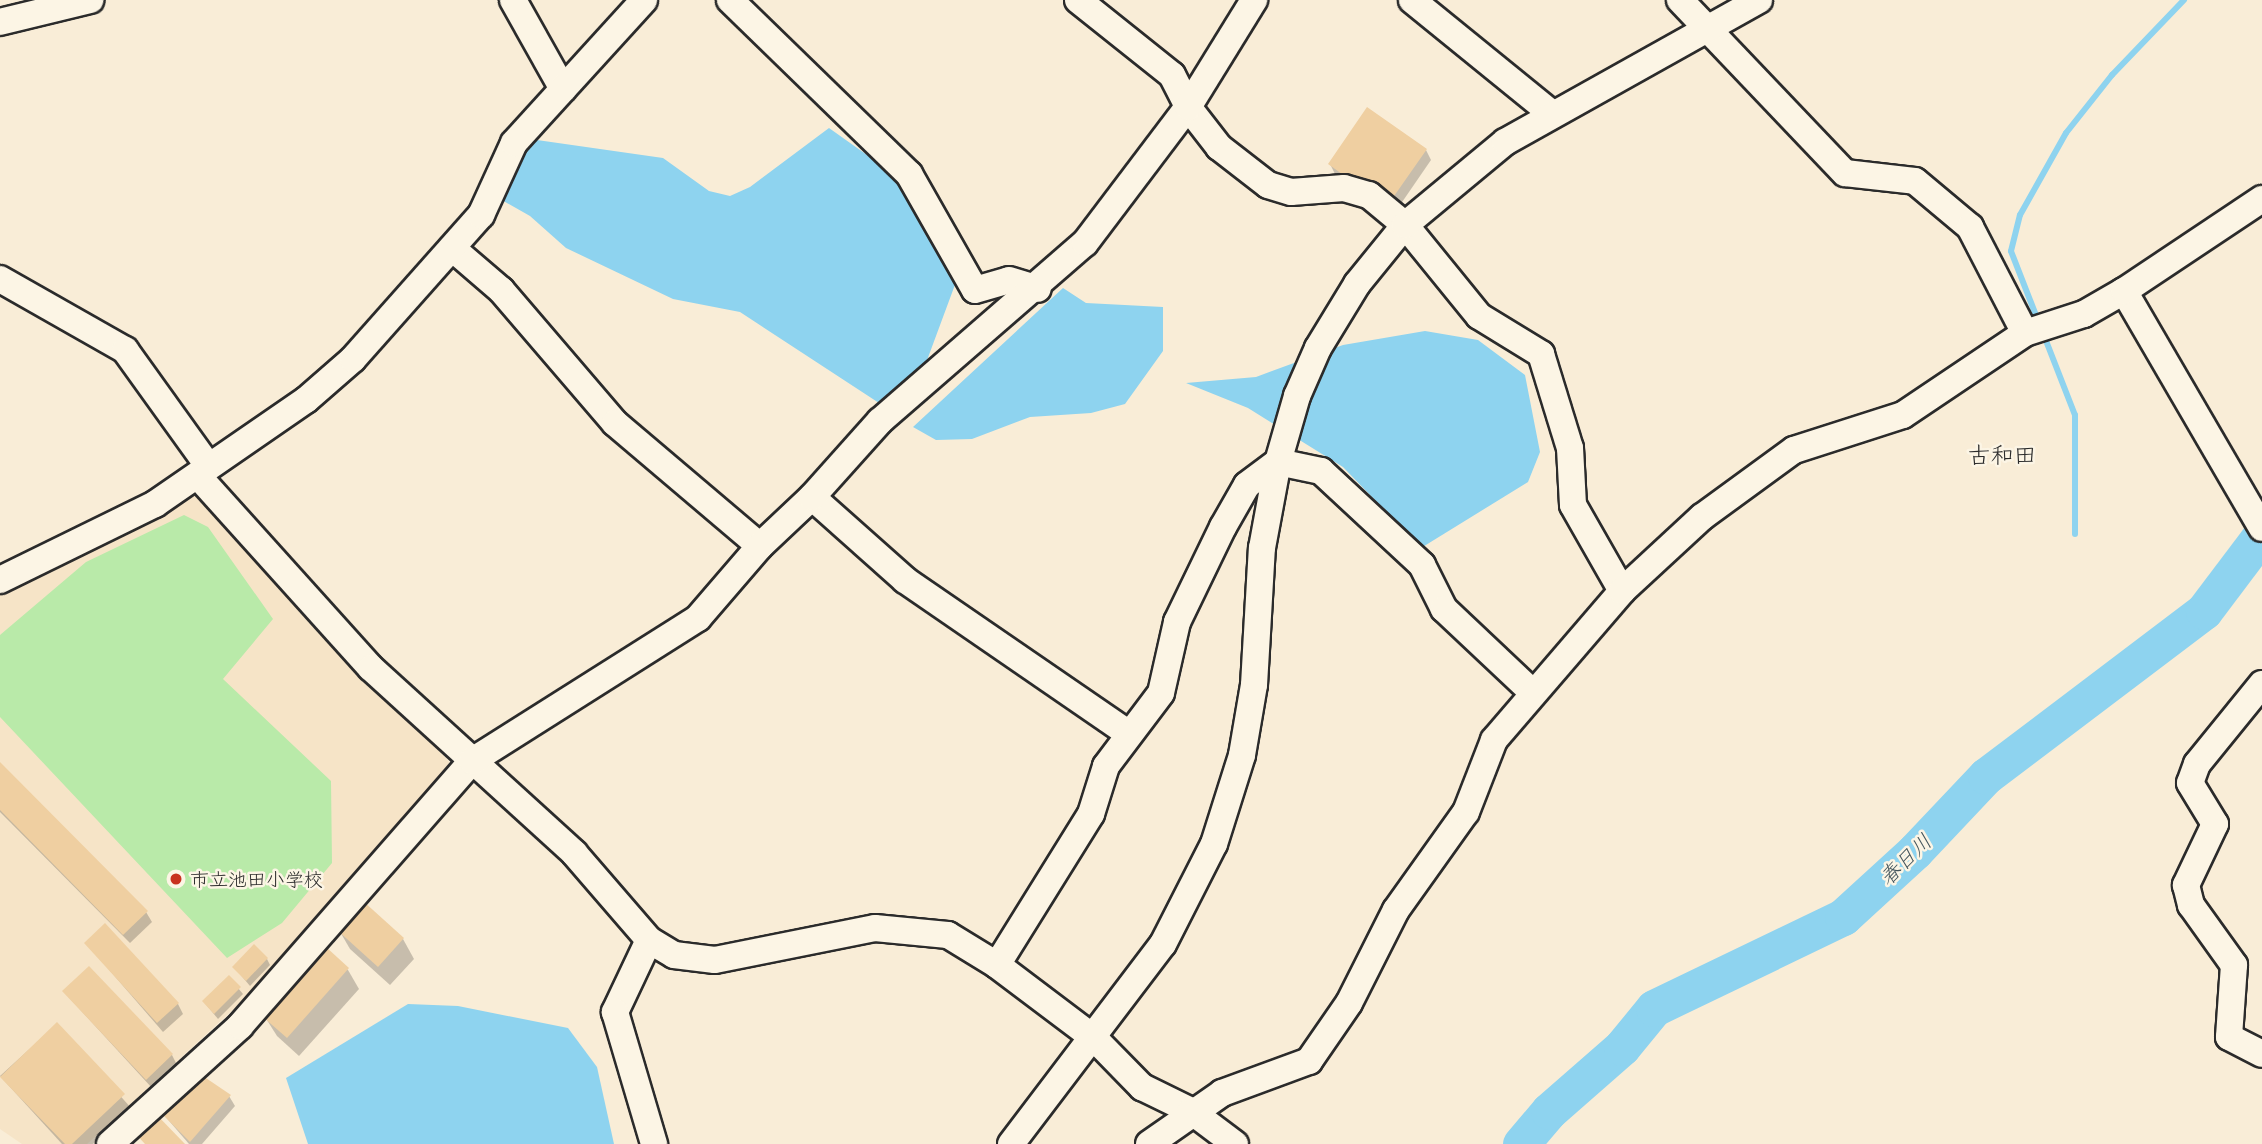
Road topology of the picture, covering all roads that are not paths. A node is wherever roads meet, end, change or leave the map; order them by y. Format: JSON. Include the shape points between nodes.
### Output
{"nodes":[{"id":1,"x":90,"y":0,"type":"edge"},
{"id":2,"x":513,"y":0,"type":"edge"},
{"id":3,"x":644,"y":0,"type":"edge"},
{"id":4,"x":730,"y":0,"type":"edge"},
{"id":5,"x":1078,"y":0,"type":"edge"},
{"id":6,"x":1254,"y":0,"type":"edge"},
{"id":7,"x":1412,"y":0,"type":"edge"},
{"id":8,"x":1680,"y":0,"type":"edge"},
{"id":9,"x":1759,"y":0,"type":"edge"},
{"id":10,"x":0,"y":22,"type":"edge"},
{"id":11,"x":1708,"y":30,"type":"junction"},
{"id":12,"x":563,"y":89,"type":"junction"},
{"id":13,"x":1188,"y":107,"type":"junction"},
{"id":14,"x":1551,"y":113,"type":"junction"},
{"id":15,"x":2262,"y":198,"type":"edge"},
{"id":16,"x":1405,"y":225,"type":"junction"},
{"id":17,"x":452,"y":248,"type":"junction"},
{"id":18,"x":0,"y":279,"type":"edge"},
{"id":19,"x":1038,"y":289,"type":"junction"},
{"id":20,"x":2124,"y":291,"type":"junction"},
{"id":21,"x":2025,"y":333,"type":"junction"},
{"id":22,"x":1278,"y":462,"type":"junction"},
{"id":23,"x":203,"y":470,"type":"junction"},
{"id":24,"x":812,"y":497,"type":"junction"},
{"id":25,"x":2262,"y":528,"type":"edge"},
{"id":26,"x":760,"y":546,"type":"junction"},
{"id":27,"x":0,"y":580,"type":"edge"},
{"id":28,"x":1622,"y":592,"type":"junction"},
{"id":29,"x":2262,"y":684,"type":"edge"},
{"id":30,"x":1532,"y":692,"type":"junction"},
{"id":31,"x":1128,"y":733,"type":"junction"},
{"id":32,"x":472,"y":761,"type":"junction"},
{"id":33,"x":649,"y":940,"type":"junction"},
{"id":34,"x":997,"y":965,"type":"junction"},
{"id":35,"x":1094,"y":1038,"type":"junction"},
{"id":36,"x":2262,"y":1054,"type":"edge"},
{"id":37,"x":1191,"y":1111,"type":"junction"},
{"id":38,"x":110,"y":1144,"type":"edge"},
{"id":39,"x":654,"y":1144,"type":"edge"},
{"id":40,"x":1011,"y":1144,"type":"edge"},
{"id":41,"x":1150,"y":1144,"type":"edge"},
{"id":42,"x":1235,"y":1144,"type":"edge"}],
"edges":[{"from":1,"to":10,"type":"street"},
{"from":2,"to":12,"type":"street"},
{"from":3,"to":12,"type":"street"},
{"from":4,"to":19,"type":"street","via":[[909,174],[975,290],[1009,280]]},
{"from":5,"to":13,"type":"street","via":[[1172,75]]},
{"from":6,"to":13,"type":"street"},
{"from":7,"to":14,"type":"street"},
{"from":8,"to":11,"type":"street"},
{"from":9,"to":11,"type":"street"},
{"from":11,"to":14,"type":"street"},
{"from":11,"to":21,"type":"street","via":[[1845,173],[1914,181],[1970,227]]},
{"from":12,"to":17,"type":"street","via":[[514,143],[481,215]]},
{"from":13,"to":16,"type":"street","via":[[1219,147],[1268,185],[1291,192],[1344,188],[1369,195]]},
{"from":13,"to":19,"type":"street","via":[[1085,243]]},
{"from":14,"to":16,"type":"street","via":[[1505,142]]},
{"from":15,"to":20,"type":"street"},
{"from":16,"to":22,"type":"street","via":[[1357,284],[1318,348],[1297,396]]},
{"from":16,"to":28,"type":"street","via":[[1479,316],[1541,354],[1570,449],[1573,505]]},
{"from":17,"to":23,"type":"street","via":[[353,359],[306,400]]},
{"from":17,"to":26,"type":"street","via":[[501,290],[615,423]]},
{"from":18,"to":23,"type":"street","via":[[125,351]]},
{"from":19,"to":24,"type":"street","via":[[880,421]]},
{"from":20,"to":21,"type":"street","via":[[2084,314]]},
{"from":20,"to":25,"type":"street"},
{"from":21,"to":28,"type":"street","via":[[1903,415],[1794,450],[1702,517]]},
{"from":22,"to":30,"type":"street","via":[[1321,471],[1422,565],[1444,610]]},
{"from":22,"to":31,"type":"street","via":[[1247,485],[1223,527],[1177,622],[1161,693]]},
{"from":22,"to":35,"type":"street","via":[[1262,548],[1254,685],[1242,755],[1214,844],[1163,944]]},
{"from":23,"to":27,"type":"street","via":[[155,504]]},
{"from":23,"to":32,"type":"street","via":[[371,668]]},
{"from":24,"to":26,"type":"street"},
{"from":24,"to":31,"type":"street","via":[[905,579]]},
{"from":26,"to":32,"type":"street","via":[[698,618]]},
{"from":28,"to":30,"type":"street"},
{"from":29,"to":36,"type":"street","via":[[2197,764],[2190,783],[2215,824],[2186,885],[2192,905],[2234,965],[2229,1037]]},
{"from":30,"to":37,"type":"street","via":[[1494,740],[1466,812],[1396,910],[1349,1003],[1309,1061],[1222,1093]]},
{"from":31,"to":34,"type":"street","via":[[1106,766],[1091,814]]},
{"from":32,"to":33,"type":"street","via":[[574,853]]},
{"from":32,"to":38,"type":"street","via":[[240,1026]]},
{"from":33,"to":34,"type":"street","via":[[674,955],[715,960],[875,928],[948,935]]},
{"from":33,"to":39,"type":"street","via":[[615,1012]]},
{"from":34,"to":35,"type":"street"},
{"from":35,"to":37,"type":"street","via":[[1143,1087]]},
{"from":35,"to":40,"type":"street"},
{"from":37,"to":41,"type":"street"},
{"from":37,"to":42,"type":"street"}]}
